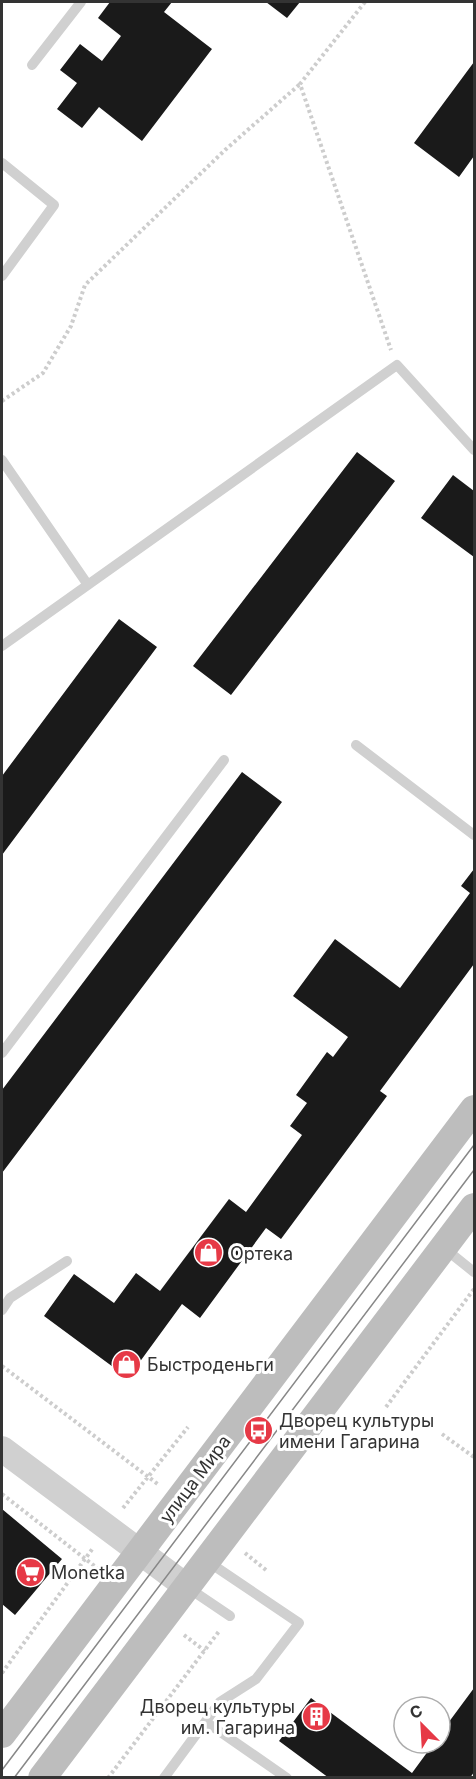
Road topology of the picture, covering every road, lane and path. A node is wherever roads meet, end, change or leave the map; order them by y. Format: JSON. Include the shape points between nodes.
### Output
{"nodes":[{"id":1,"x":81,"y":2,"type":"edge"},
{"id":2,"x":365,"y":2,"type":"edge"},
{"id":3,"x":32,"y":65,"type":"dead end"},
{"id":4,"x":300,"y":84,"type":"junction"},
{"id":5,"x":2,"y":163,"type":"edge"},
{"id":6,"x":2,"y":276,"type":"edge"},
{"id":7,"x":397,"y":365,"type":"junction"},
{"id":8,"x":2,"y":401,"type":"edge"},
{"id":9,"x":474,"y":450,"type":"edge"},
{"id":10,"x":2,"y":460,"type":"edge"},
{"id":11,"x":88,"y":585,"type":"junction"},
{"id":12,"x":2,"y":646,"type":"edge"},
{"id":13,"x":356,"y":745,"type":"dead end"},
{"id":14,"x":224,"y":760,"type":"dead end"},
{"id":15,"x":474,"y":835,"type":"edge"},
{"id":16,"x":2,"y":1053,"type":"edge"},
{"id":17,"x":474,"y":1109,"type":"edge"},
{"id":18,"x":474,"y":1207,"type":"edge"},
{"id":19,"x":443,"y":1248,"type":"junction"},
{"id":20,"x":67,"y":1261,"type":"dead end"},
{"id":21,"x":474,"y":1272,"type":"edge"},
{"id":22,"x":474,"y":1288,"type":"edge"},
{"id":23,"x":3,"y":1306,"type":"edge"},
{"id":24,"x":2,"y":1366,"type":"edge"},
{"id":25,"x":386,"y":1407,"type":"dead end"},
{"id":26,"x":188,"y":1427,"type":"dead end"},
{"id":27,"x":442,"y":1434,"type":"dead end"},
{"id":28,"x":2,"y":1449,"type":"edge"},
{"id":29,"x":474,"y":1457,"type":"edge"},
{"id":30,"x":148,"y":1476,"type":"junction"},
{"id":31,"x":108,"y":1528,"type":"junction"},
{"id":32,"x":139,"y":1552,"type":"junction"},
{"id":33,"x":207,"y":1561,"type":"junction"},
{"id":34,"x":187,"y":1587,"type":"junction"},
{"id":35,"x":230,"y":1616,"type":"joint"},
{"id":36,"x":2,"y":1673,"type":"edge"},
{"id":37,"x":206,"y":1722,"type":"junction"},
{"id":38,"x":2,"y":1734,"type":"edge"},
{"id":39,"x":42,"y":1778,"type":"edge"},
{"id":40,"x":108,"y":1778,"type":"edge"},
{"id":41,"x":164,"y":1778,"type":"edge"},
{"id":42,"x":287,"y":1778,"type":"edge"}],
"edges":[{"from":1,"to":3,"type":"lane"},
{"from":2,"to":4,"type":"path"},
{"from":4,"to":7,"type":"path"},
{"from":4,"to":8,"type":"path","via":[[225,150],[85,285],[72,326],[43,373]]},
{"from":5,"to":6,"type":"lane","via":[[54,205]]},
{"from":7,"to":9,"type":"lane"},
{"from":7,"to":11,"type":"lane"},
{"from":10,"to":11,"type":"lane"},
{"from":11,"to":12,"type":"lane"},
{"from":13,"to":15,"type":"lane"},
{"from":14,"to":16,"type":"lane"},
{"from":17,"to":32,"type":"main road","name":"улица Мира"},
{"from":18,"to":19,"type":"main road"},
{"from":19,"to":21,"type":"lane"},
{"from":19,"to":33,"type":"main road"},
{"from":20,"to":23,"type":"lane"},
{"from":22,"to":25,"type":"path"},
{"from":24,"to":30,"type":"path"},
{"from":26,"to":30,"type":"path"},
{"from":27,"to":29,"type":"path"},
{"from":28,"to":31,"type":"street"},
{"from":30,"to":31,"type":"path"},
{"from":31,"to":32,"type":"street"},
{"from":31,"to":36,"type":"path"},
{"from":32,"to":34,"type":"street"},
{"from":32,"to":38,"type":"main road","name":"улица Мира"},
{"from":33,"to":34,"type":"main road"},
{"from":33,"to":37,"type":"lane","via":[[299,1623],[256,1679],[220,1702]]},
{"from":34,"to":35,"type":"lane"},
{"from":34,"to":39,"type":"main road"},
{"from":35,"to":40,"type":"path"},
{"from":37,"to":41,"type":"lane"},
{"from":37,"to":42,"type":"lane"}]}
